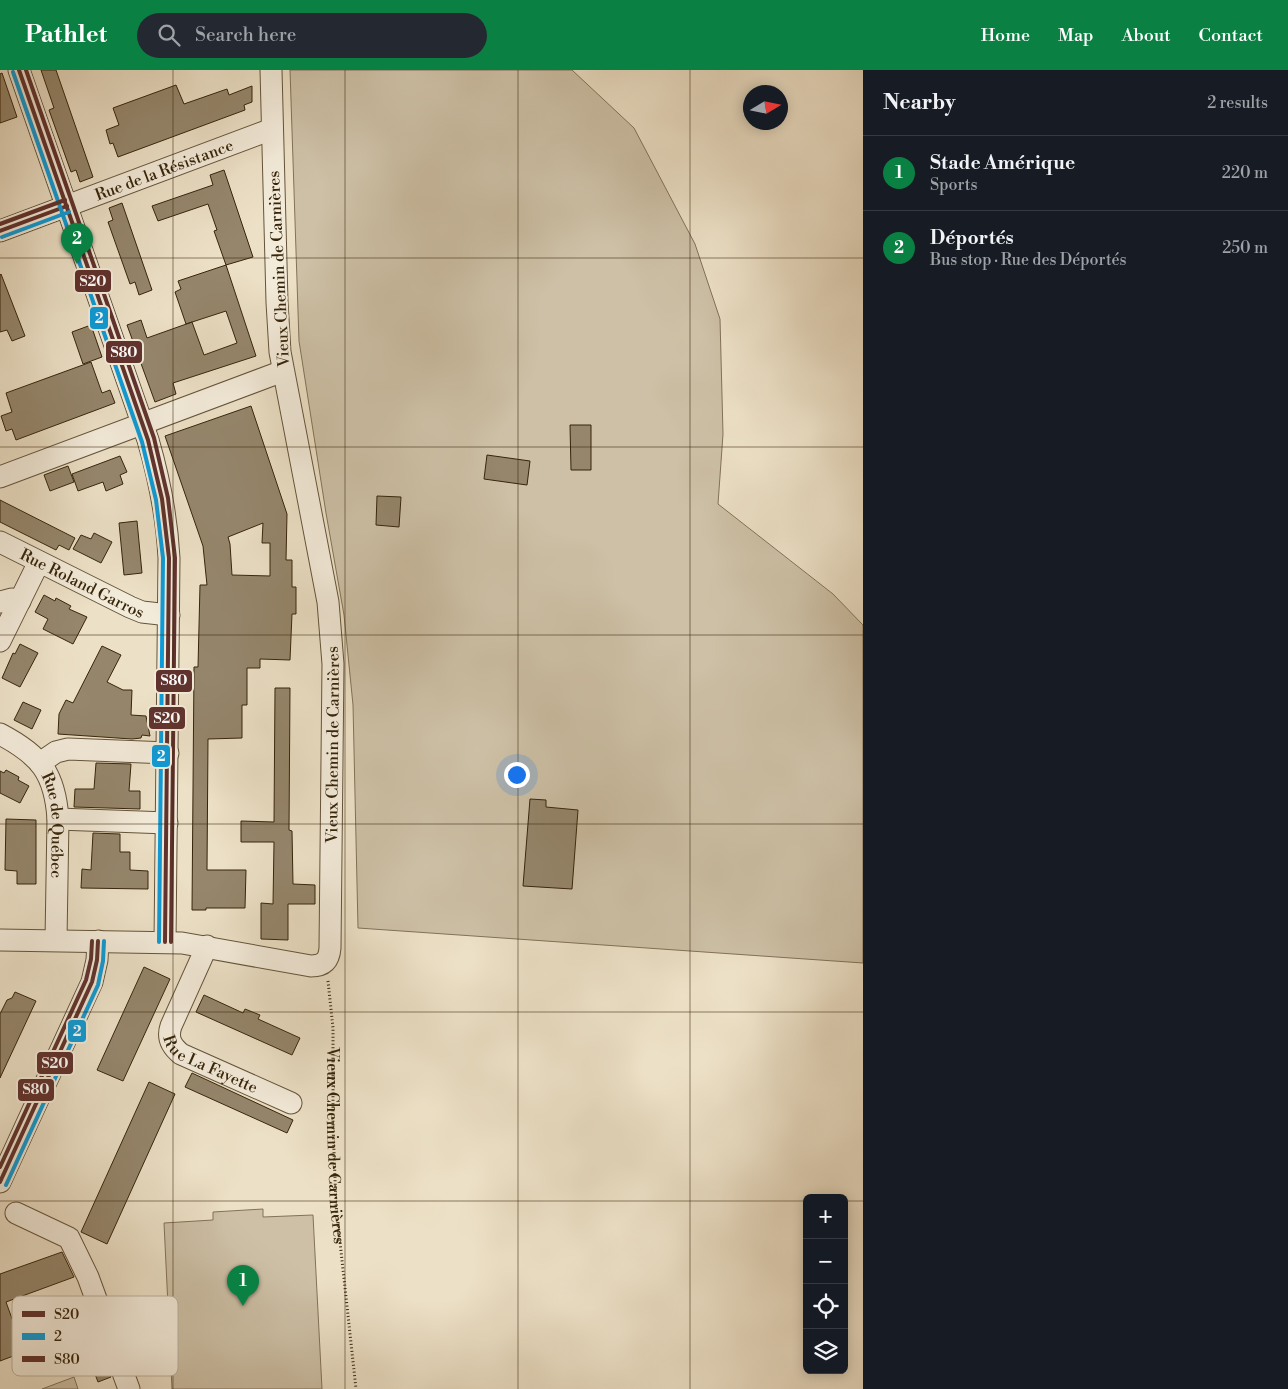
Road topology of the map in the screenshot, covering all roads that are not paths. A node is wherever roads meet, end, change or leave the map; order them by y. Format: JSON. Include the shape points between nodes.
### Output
{"nodes":[{"id":1,"x":19,"y":70,"type":"edge"},
{"id":2,"x":271,"y":70,"type":"edge"},
{"id":3,"x":272,"y":129,"type":"junction"},
{"id":4,"x":67,"y":206,"type":"junction"},
{"id":5,"x":0,"y":231,"type":"edge"},
{"id":6,"x":283,"y":371,"type":"junction"},
{"id":7,"x":143,"y":424,"type":"junction"},
{"id":8,"x":0,"y":476,"type":"edge"},
{"id":9,"x":0,"y":542,"type":"edge"},
{"id":10,"x":39,"y":562,"type":"junction"},
{"id":11,"x":10,"y":601,"type":"edge"},
{"id":12,"x":169,"y":615,"type":"junction"},
{"id":13,"x":0,"y":641,"type":"edge"},
{"id":14,"x":0,"y":734,"type":"edge"},
{"id":15,"x":168,"y":753,"type":"junction"},
{"id":16,"x":40,"y":763,"type":"junction"},
{"id":17,"x":58,"y":819,"type":"junction"},
{"id":18,"x":167,"y":823,"type":"junction"},
{"id":19,"x":0,"y":940,"type":"edge"},
{"id":20,"x":56,"y":940,"type":"junction"},
{"id":21,"x":98,"y":941,"type":"junction"},
{"id":22,"x":165,"y":942,"type":"junction"},
{"id":23,"x":206,"y":946,"type":"junction"},
{"id":24,"x":291,"y":1103,"type":"dead end"},
{"id":25,"x":0,"y":1182,"type":"edge"},
{"id":26,"x":16,"y":1214,"type":"dead end"},
{"id":27,"x":95,"y":1296,"type":"edge"},
{"id":28,"x":124,"y":1376,"type":"edge"},
{"id":29,"x":129,"y":1389,"type":"edge"}],
"edges":[{"from":1,"to":4,"type":"street"},
{"from":2,"to":3,"type":"street","name":"Vieux Chemin de Carnières"},
{"from":3,"to":4,"type":"street","name":"Rue de la Résistance"},
{"from":3,"to":6,"type":"street","name":"Vieux Chemin de Carnières","via":[[278,322]]},
{"from":4,"to":5,"type":"street","name":"Rue de la Résistance"},
{"from":4,"to":7,"type":"street"},
{"from":6,"to":7,"type":"street"},
{"from":6,"to":23,"type":"street","name":"Vieux Chemin de Carnières","via":[[328,602],[333,664],[330,948],[324,964],[306,966]]},
{"from":7,"to":8,"type":"street"},
{"from":7,"to":12,"type":"street","via":[[156,468],[167,529]]},
{"from":9,"to":10,"type":"street","name":"Rue Roland Garros"},
{"from":10,"to":11,"type":"street"},
{"from":10,"to":12,"type":"street","name":"Rue Roland Garros","via":[[142,612]]},
{"from":11,"to":13,"type":"street"},
{"from":12,"to":15,"type":"street"},
{"from":14,"to":16,"type":"street","name":"Rue de Québec","via":[[28,750]]},
{"from":15,"to":16,"type":"street","via":[[68,749],[56,752]]},
{"from":15,"to":18,"type":"street"},
{"from":16,"to":17,"type":"street","name":"Rue de Québec","via":[[50,780]]},
{"from":17,"to":18,"type":"street"},
{"from":17,"to":20,"type":"street","name":"Rue de Québec"},
{"from":18,"to":22,"type":"street"},
{"from":19,"to":20,"type":"street"},
{"from":20,"to":21,"type":"street"},
{"from":21,"to":22,"type":"street"},
{"from":21,"to":25,"type":"street","via":[[92,982]]},
{"from":22,"to":23,"type":"street"},
{"from":23,"to":24,"type":"street","name":"Rue La Fayette","via":[[171,1026],[169,1038],[172,1045],[181,1054]]},
{"from":26,"to":27,"type":"street","via":[[69,1238]]},
{"from":28,"to":29,"type":"street"}]}
